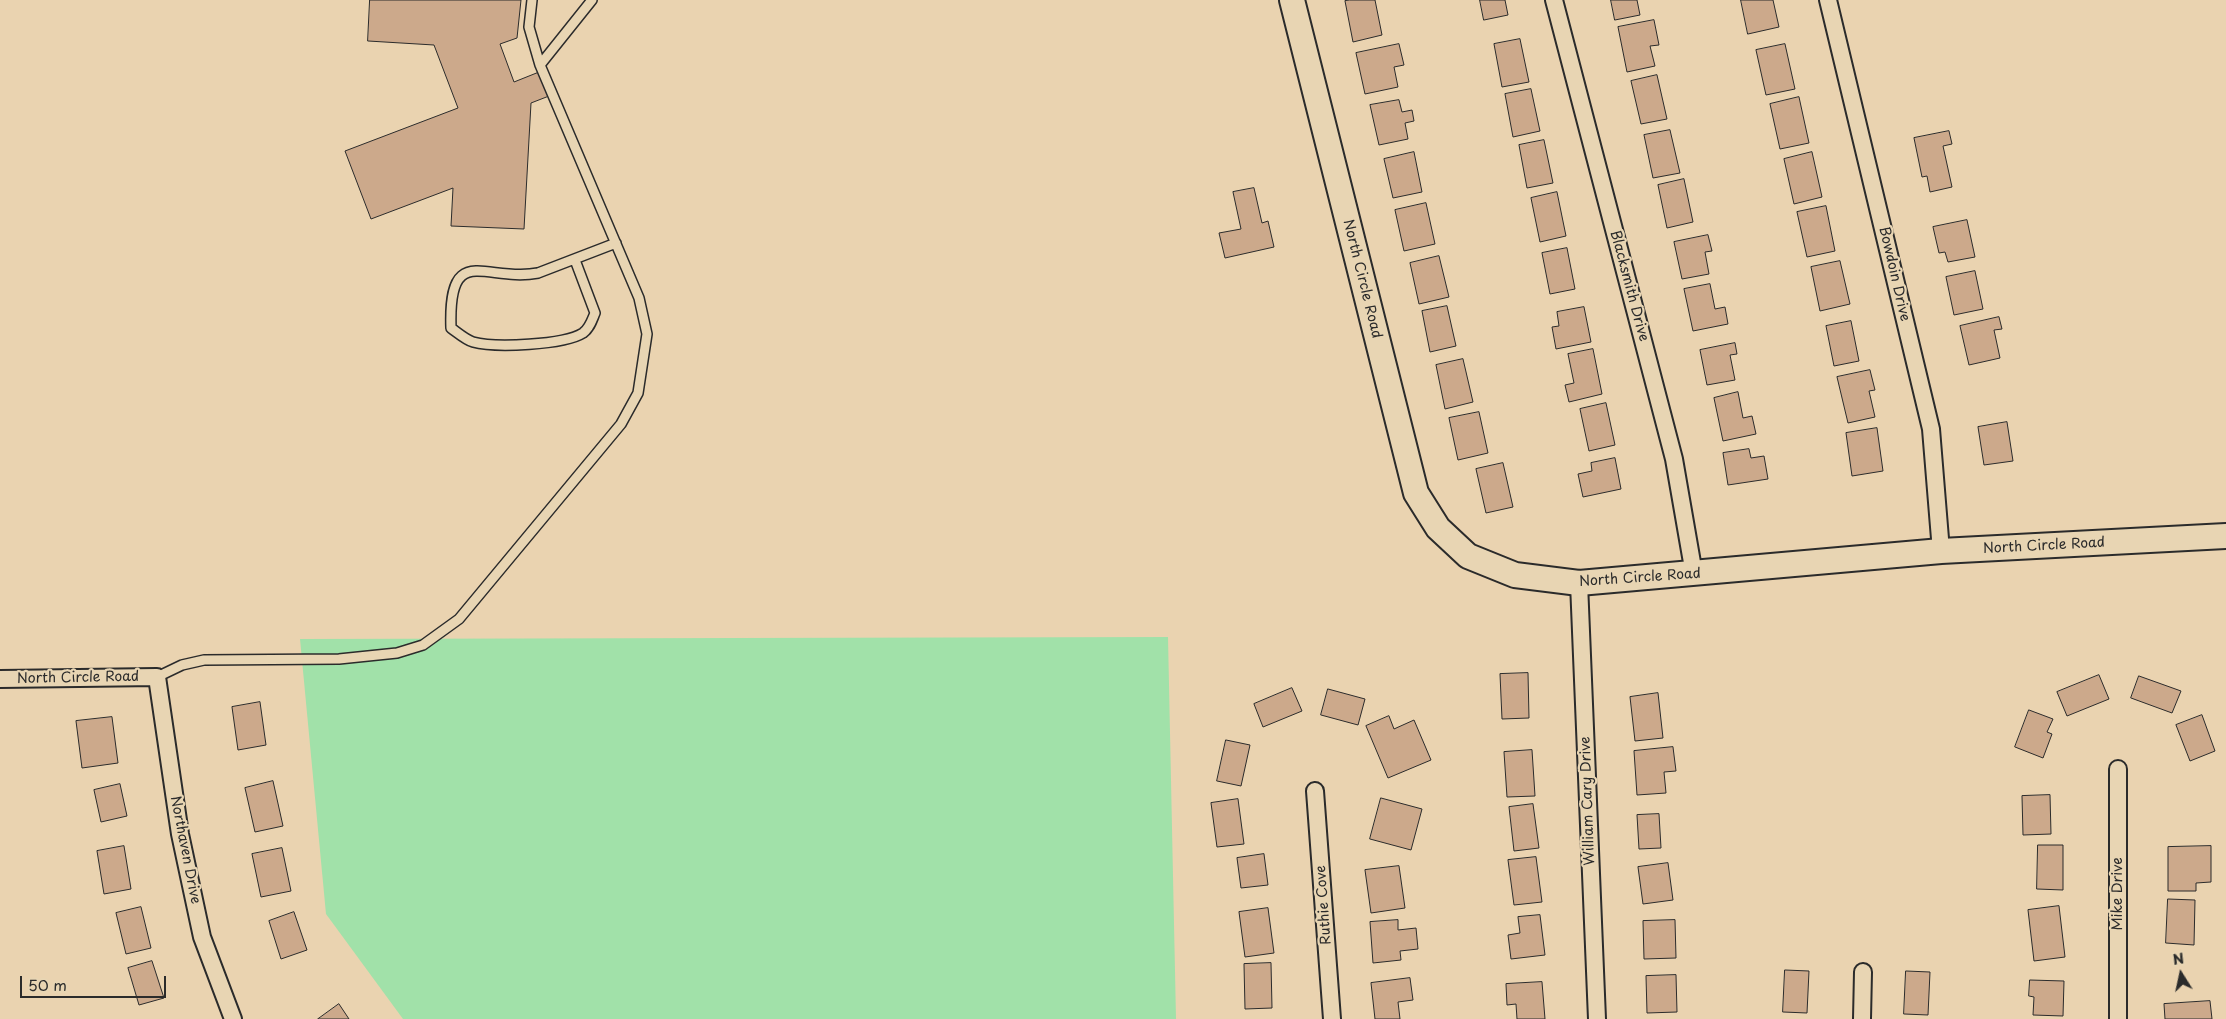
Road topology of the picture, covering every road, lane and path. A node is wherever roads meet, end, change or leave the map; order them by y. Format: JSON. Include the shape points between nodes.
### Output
{"nodes":[{"id":1,"x":532,"y":0,"type":"edge"},
{"id":2,"x":592,"y":0,"type":"edge"},
{"id":3,"x":1292,"y":0,"type":"edge"},
{"id":4,"x":1554,"y":0,"type":"edge"},
{"id":5,"x":1828,"y":0,"type":"edge"},
{"id":6,"x":540,"y":65,"type":"junction"},
{"id":7,"x":616,"y":243,"type":"junction"},
{"id":8,"x":575,"y":260,"type":"junction"},
{"id":9,"x":2226,"y":536,"type":"edge"},
{"id":10,"x":1941,"y":551,"type":"junction"},
{"id":11,"x":1694,"y":574,"type":"junction"},
{"id":12,"x":1579,"y":584,"type":"junction"},
{"id":13,"x":157,"y":677,"type":"junction"},
{"id":14,"x":0,"y":680,"type":"edge"},
{"id":15,"x":2118,"y":769,"type":"dead end"},
{"id":16,"x":1315,"y":791,"type":"dead end"},
{"id":17,"x":1863,"y":972,"type":"dead end"},
{"id":18,"x":233,"y":1019,"type":"edge"},
{"id":19,"x":1332,"y":1019,"type":"edge"},
{"id":20,"x":1597,"y":1019,"type":"edge"},
{"id":21,"x":1862,"y":1019,"type":"edge"},
{"id":22,"x":2118,"y":1019,"type":"edge"}],
"edges":[{"from":1,"to":6,"type":"lane","via":[[529,27]]},
{"from":2,"to":6,"type":"lane"},
{"from":3,"to":12,"type":"street","name":"North Circle Road","via":[[1416,493],[1438,528],[1468,556],[1515,575]]},
{"from":4,"to":11,"type":"street","name":"Blacksmith Drive","via":[[1674,459]]},
{"from":5,"to":10,"type":"street","name":"Bowdoin Drive","via":[[1931,429]]},
{"from":6,"to":7,"type":"lane"},
{"from":7,"to":8,"type":"lane"},
{"from":7,"to":13,"type":"lane","via":[[640,298],[647,334],[638,393],[621,424],[459,619],[423,645],[398,653],[339,659],[204,660],[182,665]]},
{"from":8,"to":8,"type":"lane","via":[[527,275],[478,270],[462,275],[455,285],[451,328],[472,342],[492,345],[553,343],[584,332],[595,313]]},
{"from":9,"to":10,"type":"street","name":"North Circle Road"},
{"from":10,"to":11,"type":"street","name":"North Circle Road"},
{"from":11,"to":12,"type":"street","name":"North Circle Road"},
{"from":12,"to":20,"type":"street","name":"William Cary Drive"},
{"from":13,"to":14,"type":"street","name":"North Circle Road"},
{"from":13,"to":18,"type":"street","name":"Northaven Drive","via":[[180,834],[202,937]]},
{"from":15,"to":22,"type":"street","name":"Mike Drive"},
{"from":16,"to":19,"type":"street","name":"Ruthie Cove"},
{"from":17,"to":21,"type":"street"}]}
